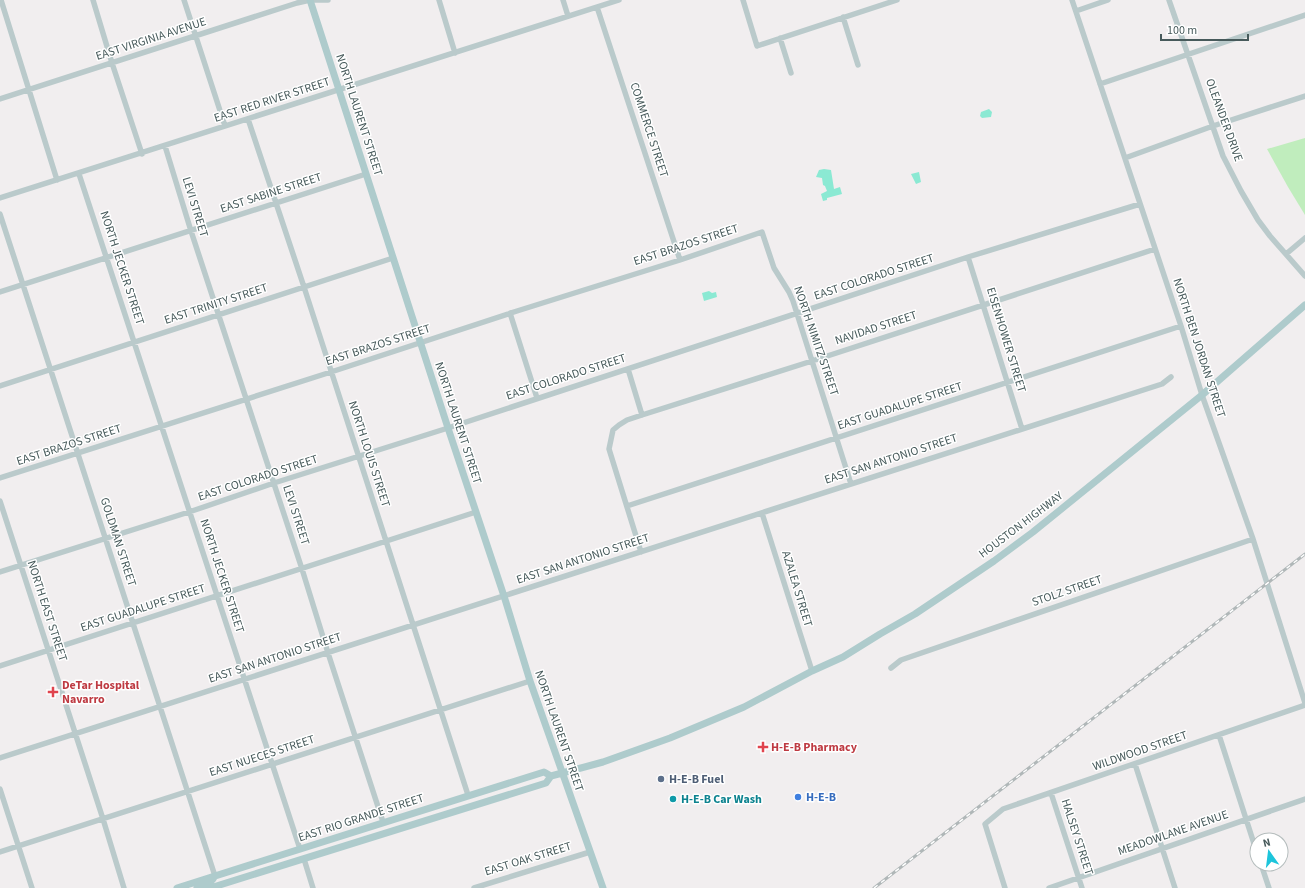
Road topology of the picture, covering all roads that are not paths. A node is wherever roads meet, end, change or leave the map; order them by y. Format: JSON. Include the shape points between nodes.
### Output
{"nodes":[{"id":1,"x":1,"y":0,"type":"edge"},
{"id":2,"x":93,"y":0,"type":"edge"},
{"id":3,"x":184,"y":0,"type":"edge"},
{"id":4,"x":310,"y":0,"type":"edge"},
{"id":5,"x":328,"y":0,"type":"edge"},
{"id":6,"x":439,"y":0,"type":"edge"},
{"id":7,"x":563,"y":0,"type":"edge"},
{"id":8,"x":619,"y":0,"type":"edge"},
{"id":9,"x":743,"y":0,"type":"edge"},
{"id":10,"x":896,"y":0,"type":"edge"},
{"id":11,"x":1072,"y":0,"type":"edge"},
{"id":12,"x":1108,"y":0,"type":"edge"},
{"id":13,"x":1169,"y":0,"type":"edge"},
{"id":14,"x":879,"y":2,"type":"edge"},
{"id":15,"x":597,"y":7,"type":"junction"},
{"id":16,"x":1076,"y":11,"type":"junction"},
{"id":17,"x":1305,"y":15,"type":"edge"},
{"id":18,"x":568,"y":16,"type":"junction"},
{"id":19,"x":843,"y":17,"type":"junction"},
{"id":20,"x":196,"y":36,"type":"junction"},
{"id":21,"x":780,"y":38,"type":"junction"},
{"id":22,"x":456,"y":53,"type":"junction"},
{"id":23,"x":1189,"y":55,"type":"junction"},
{"id":24,"x":112,"y":64,"type":"junction"},
{"id":25,"x":858,"y":65,"type":"dead end"},
{"id":26,"x":791,"y":73,"type":"dead end"},
{"id":27,"x":1100,"y":84,"type":"junction"},
{"id":28,"x":29,"y":90,"type":"junction"},
{"id":29,"x":340,"y":90,"type":"junction"},
{"id":30,"x":1305,"y":96,"type":"edge"},
{"id":31,"x":0,"y":99,"type":"edge"},
{"id":32,"x":248,"y":119,"type":"junction"},
{"id":33,"x":225,"y":126,"type":"junction"},
{"id":34,"x":1214,"y":126,"type":"junction"},
{"id":35,"x":164,"y":146,"type":"junction"},
{"id":36,"x":142,"y":154,"type":"junction"},
{"id":37,"x":1125,"y":158,"type":"junction"},
{"id":38,"x":79,"y":174,"type":"junction"},
{"id":39,"x":366,"y":174,"type":"junction"},
{"id":40,"x":57,"y":180,"type":"junction"},
{"id":41,"x":0,"y":198,"type":"edge"},
{"id":42,"x":276,"y":203,"type":"junction"},
{"id":43,"x":1140,"y":204,"type":"junction"},
{"id":44,"x":0,"y":214,"type":"edge"},
{"id":45,"x":191,"y":231,"type":"junction"},
{"id":46,"x":762,"y":232,"type":"joint"},
{"id":47,"x":1305,"y":238,"type":"edge"},
{"id":48,"x":1154,"y":249,"type":"junction"},
{"id":49,"x":1286,"y":254,"type":"junction"},
{"id":50,"x":968,"y":257,"type":"junction"},
{"id":51,"x":107,"y":258,"type":"junction"},
{"id":52,"x":393,"y":258,"type":"junction"},
{"id":53,"x":680,"y":260,"type":"junction"},
{"id":54,"x":1305,"y":276,"type":"edge"},
{"id":55,"x":23,"y":285,"type":"junction"},
{"id":56,"x":304,"y":287,"type":"junction"},
{"id":57,"x":0,"y":292,"type":"edge"},
{"id":58,"x":984,"y":304,"type":"junction"},
{"id":59,"x":1305,"y":305,"type":"edge"},
{"id":60,"x":510,"y":313,"type":"junction"},
{"id":61,"x":796,"y":314,"type":"junction"},
{"id":62,"x":218,"y":315,"type":"junction"},
{"id":63,"x":1180,"y":326,"type":"junction"},
{"id":64,"x":134,"y":342,"type":"junction"},
{"id":65,"x":420,"y":342,"type":"junction"},
{"id":66,"x":812,"y":361,"type":"junction"},
{"id":67,"x":628,"y":368,"type":"junction"},
{"id":68,"x":50,"y":370,"type":"junction"},
{"id":69,"x":331,"y":372,"type":"junction"},
{"id":70,"x":1171,"y":377,"type":"dead end"},
{"id":71,"x":1008,"y":382,"type":"junction"},
{"id":72,"x":0,"y":386,"type":"edge"},
{"id":73,"x":1202,"y":395,"type":"junction"},
{"id":74,"x":538,"y":398,"type":"junction"},
{"id":75,"x":247,"y":399,"type":"junction"},
{"id":76,"x":642,"y":415,"type":"junction"},
{"id":77,"x":162,"y":427,"type":"junction"},
{"id":78,"x":448,"y":428,"type":"junction"},
{"id":79,"x":1022,"y":429,"type":"junction"},
{"id":80,"x":836,"y":438,"type":"junction"},
{"id":81,"x":78,"y":454,"type":"junction"},
{"id":82,"x":358,"y":456,"type":"junction"},
{"id":83,"x":0,"y":478,"type":"edge"},
{"id":84,"x":274,"y":483,"type":"junction"},
{"id":85,"x":851,"y":484,"type":"junction"},
{"id":86,"x":0,"y":502,"type":"edge"},
{"id":87,"x":627,"y":506,"type":"junction"},
{"id":88,"x":189,"y":512,"type":"junction"},
{"id":89,"x":476,"y":512,"type":"junction"},
{"id":90,"x":762,"y":512,"type":"junction"},
{"id":91,"x":105,"y":538,"type":"junction"},
{"id":92,"x":1253,"y":539,"type":"junction"},
{"id":93,"x":386,"y":541,"type":"junction"},
{"id":94,"x":641,"y":552,"type":"junction"},
{"id":95,"x":22,"y":566,"type":"junction"},
{"id":96,"x":302,"y":568,"type":"junction"},
{"id":97,"x":0,"y":572,"type":"edge"},
{"id":98,"x":217,"y":596,"type":"junction"},
{"id":99,"x":504,"y":596,"type":"junction"},
{"id":100,"x":133,"y":623,"type":"junction"},
{"id":101,"x":414,"y":625,"type":"junction"},
{"id":102,"x":48,"y":651,"type":"junction"},
{"id":103,"x":328,"y":653,"type":"junction"},
{"id":104,"x":0,"y":666,"type":"edge"},
{"id":105,"x":891,"y":668,"type":"dead end"},
{"id":106,"x":812,"y":671,"type":"junction"},
{"id":107,"x":244,"y":680,"type":"junction"},
{"id":108,"x":530,"y":681,"type":"junction"},
{"id":109,"x":1305,"y":704,"type":"edge"},
{"id":110,"x":160,"y":707,"type":"junction"},
{"id":111,"x":441,"y":710,"type":"junction"},
{"id":112,"x":720,"y":717,"type":"joint"},
{"id":113,"x":75,"y":734,"type":"junction"},
{"id":114,"x":1219,"y":735,"type":"junction"},
{"id":115,"x":356,"y":738,"type":"junction"},
{"id":116,"x":0,"y":758,"type":"edge"},
{"id":117,"x":272,"y":764,"type":"junction"},
{"id":118,"x":1135,"y":764,"type":"junction"},
{"id":119,"x":562,"y":773,"type":"junction"},
{"id":120,"x":551,"y":776,"type":"junction"},
{"id":121,"x":0,"y":789,"type":"edge"},
{"id":122,"x":188,"y":792,"type":"junction"},
{"id":123,"x":1051,"y":793,"type":"junction"},
{"id":124,"x":468,"y":796,"type":"junction"},
{"id":125,"x":1305,"y":799,"type":"edge"},
{"id":126,"x":103,"y":819,"type":"junction"},
{"id":127,"x":1246,"y":819,"type":"junction"},
{"id":128,"x":383,"y":822,"type":"junction"},
{"id":129,"x":1250,"y":832,"type":"edge"},
{"id":130,"x":18,"y":846,"type":"junction"},
{"id":131,"x":1163,"y":848,"type":"junction"},
{"id":132,"x":300,"y":849,"type":"junction"},
{"id":133,"x":0,"y":852,"type":"edge"},
{"id":134,"x":590,"y":852,"type":"junction"},
{"id":135,"x":304,"y":859,"type":"junction"},
{"id":136,"x":238,"y":868,"type":"junction"},
{"id":137,"x":1263,"y":872,"type":"edge"},
{"id":138,"x":215,"y":876,"type":"junction"},
{"id":139,"x":1078,"y":878,"type":"junction"},
{"id":140,"x":215,"y":887,"type":"edge"},
{"id":141,"x":32,"y":888,"type":"edge"},
{"id":142,"x":124,"y":888,"type":"edge"},
{"id":143,"x":177,"y":888,"type":"edge"},
{"id":144,"x":197,"y":888,"type":"edge"},
{"id":145,"x":313,"y":888,"type":"edge"},
{"id":146,"x":474,"y":888,"type":"edge"},
{"id":147,"x":599,"y":888,"type":"edge"},
{"id":148,"x":603,"y":888,"type":"edge"},
{"id":149,"x":1005,"y":888,"type":"edge"},
{"id":150,"x":1049,"y":888,"type":"edge"},
{"id":151,"x":1082,"y":888,"type":"edge"},
{"id":152,"x":1176,"y":888,"type":"edge"},
{"id":153,"x":1268,"y":888,"type":"edge"}],
"edges":[{"from":1,"to":28,"type":"street"},
{"from":2,"to":24,"type":"street"},
{"from":3,"to":20,"type":"street"},
{"from":4,"to":5,"type":"street","name":"EAST VIRGINIA AVENUE"},
{"from":4,"to":20,"type":"street","name":"EAST VIRGINIA AVENUE"},
{"from":4,"to":29,"type":"main road","name":"NORTH LAURENT STREET"},
{"from":6,"to":22,"type":"street"},
{"from":7,"to":18,"type":"street"},
{"from":8,"to":15,"type":"street","name":"EAST RED RIVER STREET"},
{"from":9,"to":21,"type":"street","via":[[757,46]]},
{"from":10,"to":14,"type":"street"},
{"from":11,"to":16,"type":"street","name":"NORTH BEN JORDAN STREET"},
{"from":12,"to":16,"type":"street"},
{"from":13,"to":23,"type":"street","name":"OLEANDER DRIVE"},
{"from":14,"to":19,"type":"street"},
{"from":15,"to":18,"type":"street","name":"EAST RED RIVER STREET"},
{"from":15,"to":53,"type":"street","name":"COMMERCE STREET"},
{"from":16,"to":27,"type":"street","name":"NORTH BEN JORDAN STREET"},
{"from":17,"to":23,"type":"street"},
{"from":18,"to":22,"type":"street","name":"EAST RED RIVER STREET"},
{"from":19,"to":21,"type":"street"},
{"from":19,"to":25,"type":"street"},
{"from":20,"to":24,"type":"street","name":"EAST VIRGINIA AVENUE"},
{"from":20,"to":33,"type":"street"},
{"from":21,"to":26,"type":"street"},
{"from":22,"to":29,"type":"street","name":"EAST RED RIVER STREET"},
{"from":23,"to":27,"type":"street"},
{"from":23,"to":34,"type":"street","name":"OLEANDER DRIVE"},
{"from":24,"to":28,"type":"street","name":"EAST VIRGINIA AVENUE"},
{"from":24,"to":36,"type":"street"},
{"from":27,"to":37,"type":"street","name":"NORTH BEN JORDAN STREET"},
{"from":28,"to":31,"type":"street","name":"EAST VIRGINIA AVENUE"},
{"from":28,"to":40,"type":"street"},
{"from":29,"to":32,"type":"street","name":"EAST RED RIVER STREET"},
{"from":29,"to":39,"type":"main road","name":"NORTH LAURENT STREET"},
{"from":30,"to":34,"type":"street"},
{"from":32,"to":33,"type":"street","name":"EAST RED RIVER STREET"},
{"from":32,"to":42,"type":"street","name":"NORTH LOUIS STREET"},
{"from":33,"to":35,"type":"street","name":"EAST RED RIVER STREET"},
{"from":34,"to":37,"type":"street"},
{"from":34,"to":49,"type":"street","name":"OLEANDER DRIVE","via":[[1223,156],[1241,191],[1258,220]]},
{"from":35,"to":36,"type":"street","name":"EAST RED RIVER STREET"},
{"from":35,"to":45,"type":"street","name":"LEVI STREET"},
{"from":36,"to":38,"type":"street","name":"EAST RED RIVER STREET"},
{"from":37,"to":43,"type":"street","name":"NORTH BEN JORDAN STREET"},
{"from":38,"to":40,"type":"street","name":"EAST RED RIVER STREET"},
{"from":38,"to":51,"type":"street","name":"NORTH JECKER STREET"},
{"from":39,"to":42,"type":"street","name":"EAST SABINE STREET"},
{"from":39,"to":52,"type":"main road","name":"NORTH LAURENT STREET"},
{"from":40,"to":41,"type":"street","name":"EAST RED RIVER STREET"},
{"from":42,"to":45,"type":"street","name":"EAST SABINE STREET"},
{"from":42,"to":56,"type":"street","name":"NORTH LOUIS STREET"},
{"from":43,"to":48,"type":"street","name":"NORTH BEN JORDAN STREET"},
{"from":43,"to":50,"type":"street","name":"EAST COLORADO STREET"},
{"from":44,"to":55,"type":"street","name":"GOLDMAN STREET"},
{"from":45,"to":51,"type":"street","name":"EAST SABINE STREET"},
{"from":45,"to":62,"type":"street","name":"LEVI STREET"},
{"from":46,"to":53,"type":"street","name":"EAST BRAZOS STREET"},
{"from":46,"to":61,"type":"street","name":"NORTH NIMITZ STREET","via":[[774,268],[789,292]]},
{"from":47,"to":49,"type":"street"},
{"from":48,"to":58,"type":"street","name":"NAVIDAD STREET"},
{"from":48,"to":63,"type":"street","name":"NORTH BEN JORDAN STREET"},
{"from":49,"to":54,"type":"street","name":"OLEANDER DRIVE"},
{"from":50,"to":58,"type":"street","name":"EISENHOWER STREET"},
{"from":50,"to":61,"type":"street","name":"EAST COLORADO STREET"},
{"from":51,"to":55,"type":"street","name":"EAST SABINE STREET"},
{"from":51,"to":64,"type":"street","name":"NORTH JECKER STREET"},
{"from":52,"to":56,"type":"street","name":"EAST TRINITY STREET"},
{"from":52,"to":65,"type":"main road","name":"NORTH LAURENT STREET"},
{"from":53,"to":60,"type":"street","name":"EAST BRAZOS STREET"},
{"from":55,"to":57,"type":"street","name":"EAST SABINE STREET"},
{"from":55,"to":68,"type":"street","name":"GOLDMAN STREET"},
{"from":56,"to":62,"type":"street","name":"EAST TRINITY STREET"},
{"from":56,"to":69,"type":"street","name":"NORTH LOUIS STREET"},
{"from":58,"to":66,"type":"street","name":"NAVIDAD STREET"},
{"from":58,"to":71,"type":"street","name":"EISENHOWER STREET"},
{"from":59,"to":73,"type":"main road","name":"HOUSTON HIGHWAY"},
{"from":60,"to":65,"type":"street","name":"EAST BRAZOS STREET"},
{"from":60,"to":74,"type":"street"},
{"from":61,"to":66,"type":"street","name":"NORTH NIMITZ STREET"},
{"from":61,"to":67,"type":"street","name":"EAST COLORADO STREET"},
{"from":62,"to":64,"type":"street","name":"EAST TRINITY STREET"},
{"from":62,"to":75,"type":"street","name":"LEVI STREET"},
{"from":63,"to":71,"type":"street","name":"EAST GUADALUPE STREET"},
{"from":63,"to":73,"type":"street","name":"NORTH BEN JORDAN STREET"},
{"from":64,"to":68,"type":"street","name":"EAST TRINITY STREET"},
{"from":64,"to":77,"type":"street","name":"NORTH JECKER STREET"},
{"from":65,"to":69,"type":"street","name":"EAST BRAZOS STREET"},
{"from":65,"to":78,"type":"main road","name":"NORTH LAURENT STREET"},
{"from":66,"to":76,"type":"street","name":"NAVIDAD STREET"},
{"from":66,"to":80,"type":"street","name":"NORTH NIMITZ STREET"},
{"from":67,"to":74,"type":"street","name":"EAST COLORADO STREET"},
{"from":67,"to":76,"type":"street"},
{"from":68,"to":72,"type":"street","name":"EAST TRINITY STREET"},
{"from":68,"to":81,"type":"street","name":"GOLDMAN STREET"},
{"from":69,"to":75,"type":"street","name":"EAST BRAZOS STREET"},
{"from":69,"to":82,"type":"street","name":"NORTH LOUIS STREET"},
{"from":70,"to":79,"type":"street","name":"EAST SAN ANTONIO STREET","via":[[1162,384]]},
{"from":71,"to":79,"type":"street","name":"EISENHOWER STREET"},
{"from":71,"to":80,"type":"street","name":"EAST GUADALUPE STREET"},
{"from":73,"to":92,"type":"street","name":"NORTH BEN JORDAN STREET"},
{"from":73,"to":106,"type":"main road","name":"HOUSTON HIGHWAY","via":[[994,561],[915,614],[843,657]]},
{"from":74,"to":78,"type":"street","name":"EAST COLORADO STREET"},
{"from":75,"to":77,"type":"street","name":"EAST BRAZOS STREET"},
{"from":75,"to":84,"type":"street","name":"LEVI STREET"},
{"from":76,"to":87,"type":"street","name":"NAVIDAD STREET","via":[[619,424],[611,437],[609,450]]},
{"from":77,"to":81,"type":"street","name":"EAST BRAZOS STREET"},
{"from":77,"to":88,"type":"street","name":"NORTH JECKER STREET"},
{"from":78,"to":82,"type":"street","name":"EAST COLORADO STREET"},
{"from":78,"to":89,"type":"main road","name":"NORTH LAURENT STREET"},
{"from":79,"to":85,"type":"street","name":"EAST SAN ANTONIO STREET"},
{"from":80,"to":85,"type":"street","name":"NORTH NIMITZ STREET"},
{"from":80,"to":87,"type":"street","name":"EAST GUADALUPE STREET"},
{"from":81,"to":83,"type":"street","name":"EAST BRAZOS STREET"},
{"from":81,"to":91,"type":"street","name":"GOLDMAN STREET"},
{"from":82,"to":84,"type":"street","name":"EAST COLORADO STREET"},
{"from":82,"to":93,"type":"street","name":"NORTH LOUIS STREET"},
{"from":84,"to":88,"type":"street","name":"EAST COLORADO STREET"},
{"from":84,"to":96,"type":"street","name":"LEVI STREET"},
{"from":85,"to":90,"type":"street","name":"EAST SAN ANTONIO STREET"},
{"from":86,"to":95,"type":"street","name":"NORTH EAST STREET"},
{"from":87,"to":94,"type":"street"},
{"from":88,"to":91,"type":"street","name":"EAST COLORADO STREET"},
{"from":88,"to":98,"type":"street","name":"NORTH JECKER STREET"},
{"from":89,"to":93,"type":"street","name":"EAST GUADALUPE STREET"},
{"from":89,"to":99,"type":"main road","name":"NORTH LAURENT STREET"},
{"from":90,"to":94,"type":"street","name":"EAST SAN ANTONIO STREET"},
{"from":90,"to":106,"type":"street","name":"AZALEA STREET"},
{"from":91,"to":95,"type":"street","name":"EAST COLORADO STREET"},
{"from":91,"to":100,"type":"street","name":"GOLDMAN STREET"},
{"from":92,"to":105,"type":"street","name":"STOLZ STREET","via":[[901,660]]},
{"from":92,"to":109,"type":"street","name":"NORTH BEN JORDAN STREET"},
{"from":93,"to":96,"type":"street","name":"EAST GUADALUPE STREET"},
{"from":93,"to":101,"type":"street","name":"NORTH LOUIS STREET"},
{"from":94,"to":99,"type":"street","name":"EAST SAN ANTONIO STREET"},
{"from":95,"to":97,"type":"street","name":"EAST COLORADO STREET"},
{"from":95,"to":102,"type":"street","name":"NORTH EAST STREET"},
{"from":96,"to":98,"type":"street","name":"EAST GUADALUPE STREET"},
{"from":96,"to":103,"type":"street","name":"LEVI STREET"},
{"from":98,"to":100,"type":"street","name":"EAST GUADALUPE STREET"},
{"from":98,"to":107,"type":"street","name":"NORTH JECKER STREET"},
{"from":99,"to":101,"type":"street","name":"EAST SAN ANTONIO STREET"},
{"from":99,"to":108,"type":"main road","name":"NORTH LAURENT STREET"},
{"from":100,"to":102,"type":"street","name":"EAST GUADALUPE STREET"},
{"from":100,"to":110,"type":"street","name":"GOLDMAN STREET"},
{"from":101,"to":103,"type":"street","name":"EAST SAN ANTONIO STREET"},
{"from":101,"to":111,"type":"street","name":"NORTH LOUIS STREET"},
{"from":102,"to":104,"type":"street","name":"EAST GUADALUPE STREET"},
{"from":102,"to":113,"type":"street","name":"NORTH EAST STREET"},
{"from":103,"to":107,"type":"street","name":"EAST SAN ANTONIO STREET"},
{"from":103,"to":115,"type":"street","name":"LEVI STREET"},
{"from":106,"to":112,"type":"main road","name":"HOUSTON HIGHWAY"},
{"from":107,"to":110,"type":"street","name":"EAST SAN ANTONIO STREET"},
{"from":107,"to":117,"type":"street","name":"NORTH JECKER STREET"},
{"from":108,"to":111,"type":"street","name":"EAST NUECES STREET"},
{"from":108,"to":119,"type":"main road","name":"NORTH LAURENT STREET"},
{"from":109,"to":114,"type":"street","name":"WILDWOOD STREET"},
{"from":110,"to":113,"type":"street","name":"EAST SAN ANTONIO STREET"},
{"from":110,"to":122,"type":"street","name":"GOLDMAN STREET"},
{"from":111,"to":115,"type":"street","name":"EAST NUECES STREET"},
{"from":111,"to":124,"type":"street","name":"NORTH LOUIS STREET"},
{"from":112,"to":119,"type":"main road","name":"EAST RIO GRANDE STREET","via":[[603,762]]},
{"from":113,"to":116,"type":"street","name":"EAST SAN ANTONIO STREET"},
{"from":113,"to":126,"type":"street","name":"NORTH EAST STREET"},
{"from":114,"to":118,"type":"street","name":"WILDWOOD STREET"},
{"from":114,"to":127,"type":"street"},
{"from":115,"to":117,"type":"street","name":"EAST NUECES STREET"},
{"from":115,"to":128,"type":"street","name":"LEVI STREET"},
{"from":117,"to":122,"type":"street","name":"EAST NUECES STREET"},
{"from":117,"to":132,"type":"street","name":"NORTH JECKER STREET"},
{"from":118,"to":123,"type":"street","name":"WILDWOOD STREET"},
{"from":118,"to":131,"type":"street"},
{"from":119,"to":120,"type":"main road","name":"EAST RIO GRANDE STREET"},
{"from":119,"to":134,"type":"main road","name":"NORTH LAURENT STREET"},
{"from":120,"to":124,"type":"main road","name":"EAST RIO GRANDE STREET","via":[[544,772]]},
{"from":120,"to":135,"type":"main road","name":"EAST RIO GRANDE STREET","via":[[546,783]]},
{"from":121,"to":130,"type":"street"},
{"from":122,"to":126,"type":"street","name":"EAST NUECES STREET"},
{"from":122,"to":138,"type":"street","name":"GOLDMAN STREET"},
{"from":123,"to":139,"type":"street","name":"HALSEY STREET"},
{"from":123,"to":149,"type":"street","name":"WILDWOOD STREET","via":[[1003,809],[985,824]]},
{"from":124,"to":128,"type":"main road","name":"EAST RIO GRANDE STREET"},
{"from":125,"to":127,"type":"street","name":"MEADOWLANE AVENUE"},
{"from":126,"to":130,"type":"street","name":"EAST NUECES STREET"},
{"from":126,"to":142,"type":"street","name":"NORTH EAST STREET"},
{"from":127,"to":129,"type":"street"},
{"from":127,"to":131,"type":"street","name":"MEADOWLANE AVENUE"},
{"from":128,"to":132,"type":"main road","name":"EAST RIO GRANDE STREET"},
{"from":130,"to":133,"type":"street","name":"EAST NUECES STREET"},
{"from":130,"to":141,"type":"street"},
{"from":131,"to":139,"type":"street","name":"MEADOWLANE AVENUE"},
{"from":131,"to":152,"type":"street"},
{"from":132,"to":136,"type":"main road","name":"EAST RIO GRANDE STREET"},
{"from":134,"to":146,"type":"street","name":"EAST OAK STREET"},
{"from":134,"to":147,"type":"main road","name":"NORTH LAURENT STREET"},
{"from":134,"to":148,"type":"main road","name":"NORTH LAURENT STREET"},
{"from":135,"to":140,"type":"main road","name":"EAST RIO GRANDE STREET"},
{"from":135,"to":145,"type":"street"},
{"from":136,"to":138,"type":"main road","name":"EAST RIO GRANDE STREET"},
{"from":136,"to":140,"type":"main road","via":[[233,876],[220,880]]},
{"from":137,"to":153,"type":"street"},
{"from":138,"to":143,"type":"main road","name":"EAST RIO GRANDE STREET"},
{"from":138,"to":144,"type":"main road","via":[[208,884]]},
{"from":139,"to":150,"type":"street","name":"MEADOWLANE AVENUE"},
{"from":139,"to":151,"type":"street","name":"HALSEY STREET"}]}
